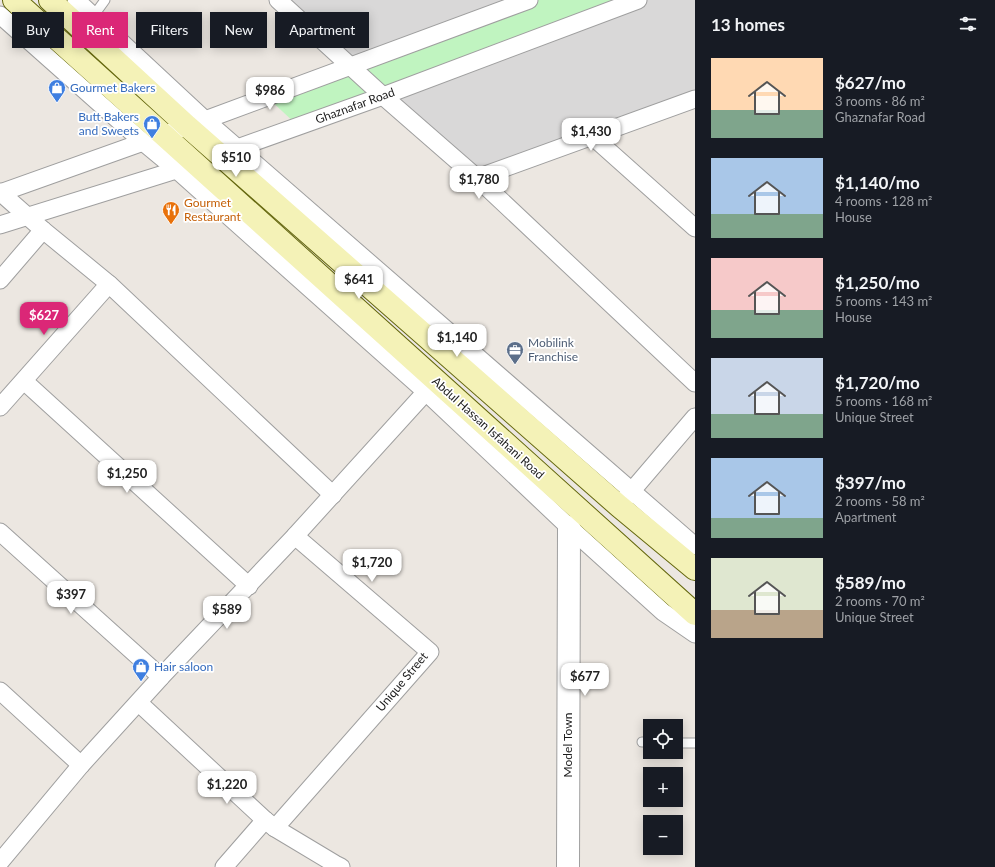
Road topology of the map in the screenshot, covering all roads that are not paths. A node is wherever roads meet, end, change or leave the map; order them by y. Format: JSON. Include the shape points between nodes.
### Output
{"nodes":[{"id":1,"x":14,"y":0,"type":"edge"},
{"id":2,"x":50,"y":0,"type":"edge"},
{"id":3,"x":76,"y":0,"type":"edge"},
{"id":4,"x":278,"y":0,"type":"edge"},
{"id":5,"x":529,"y":0,"type":"edge"},
{"id":6,"x":638,"y":0,"type":"edge"},
{"id":7,"x":103,"y":1,"type":"edge"},
{"id":8,"x":82,"y":12,"type":"edge"},
{"id":9,"x":96,"y":12,"type":"edge"},
{"id":10,"x":72,"y":13,"type":"edge"},
{"id":11,"x":0,"y":16,"type":"edge"},
{"id":12,"x":115,"y":48,"type":"edge"},
{"id":13,"x":350,"y":66,"type":"junction"},
{"id":14,"x":383,"y":96,"type":"junction"},
{"id":15,"x":695,"y":99,"type":"edge"},
{"id":16,"x":196,"y":123,"type":"junction"},
{"id":17,"x":592,"y":136,"type":"junction"},
{"id":18,"x":153,"y":138,"type":"junction"},
{"id":19,"x":229,"y":151,"type":"junction"},
{"id":20,"x":186,"y":167,"type":"junction"},
{"id":21,"x":477,"y":178,"type":"junction"},
{"id":22,"x":0,"y":192,"type":"edge"},
{"id":23,"x":27,"y":216,"type":"junction"},
{"id":24,"x":693,"y":223,"type":"edge"},
{"id":25,"x":0,"y":225,"type":"edge"},
{"id":26,"x":43,"y":230,"type":"junction"},
{"id":27,"x":0,"y":280,"type":"edge"},
{"id":28,"x":109,"y":284,"type":"junction"},
{"id":29,"x":24,"y":381,"type":"junction"},
{"id":30,"x":695,"y":383,"type":"edge"},
{"id":31,"x":431,"y":386,"type":"junction"},
{"id":32,"x":0,"y":407,"type":"edge"},
{"id":33,"x":695,"y":417,"type":"edge"},
{"id":34,"x":333,"y":495,"type":"junction"},
{"id":35,"x":625,"y":499,"type":"junction"},
{"id":36,"x":569,"y":528,"type":"junction"},
{"id":37,"x":0,"y":532,"type":"edge"},
{"id":38,"x":295,"y":536,"type":"junction"},
{"id":39,"x":695,"y":546,"type":"edge"},
{"id":40,"x":695,"y":569,"type":"edge"},
{"id":41,"x":249,"y":586,"type":"junction"},
{"id":42,"x":695,"y":614,"type":"edge"},
{"id":43,"x":695,"y":634,"type":"edge"},
{"id":44,"x":161,"y":678,"type":"junction"},
{"id":45,"x":0,"y":690,"type":"edge"},
{"id":46,"x":140,"y":703,"type":"junction"},
{"id":47,"x":683,"y":743,"type":"edge"},
{"id":48,"x":695,"y":743,"type":"edge"},
{"id":49,"x":81,"y":765,"type":"junction"},
{"id":50,"x":270,"y":824,"type":"junction"},
{"id":51,"x":3,"y":853,"type":"edge"},
{"id":52,"x":228,"y":865,"type":"edge"},
{"id":53,"x":341,"y":867,"type":"edge"},
{"id":54,"x":568,"y":867,"type":"edge"}],
"edges":[{"from":1,"to":18,"type":"main road","name":"Abdul Hassan Isfahani Road"},
{"from":2,"to":10,"type":"main road"},
{"from":3,"to":8,"type":"street"},
{"from":4,"to":13,"type":"street"},
{"from":5,"to":13,"type":"street"},
{"from":6,"to":14,"type":"street","name":"Ghaznafar Road"},
{"from":7,"to":9,"type":"lane"},
{"from":11,"to":18,"type":"street"},
{"from":12,"to":16,"type":"main road"},
{"from":13,"to":14,"type":"street"},
{"from":13,"to":16,"type":"street"},
{"from":14,"to":19,"type":"street","name":"Ghaznafar Road"},
{"from":14,"to":21,"type":"street"},
{"from":15,"to":17,"type":"street"},
{"from":16,"to":18,"type":"street"},
{"from":16,"to":19,"type":"main road"},
{"from":17,"to":21,"type":"street"},
{"from":17,"to":24,"type":"street"},
{"from":18,"to":20,"type":"main road","name":"Abdul Hassan Isfahani Road"},
{"from":18,"to":22,"type":"street"},
{"from":19,"to":20,"type":"street","name":"Ghaznafar Road"},
{"from":19,"to":35,"type":"main road"},
{"from":20,"to":23,"type":"street","name":"Ghaznafar Road"},
{"from":20,"to":31,"type":"main road","name":"Abdul Hassan Isfahani Road"},
{"from":21,"to":30,"type":"street"},
{"from":22,"to":23,"type":"street"},
{"from":23,"to":25,"type":"street","name":"Ghaznafar Road"},
{"from":23,"to":26,"type":"street"},
{"from":26,"to":27,"type":"street"},
{"from":26,"to":28,"type":"street"},
{"from":28,"to":29,"type":"street"},
{"from":28,"to":34,"type":"street"},
{"from":29,"to":32,"type":"street"},
{"from":29,"to":41,"type":"street"},
{"from":31,"to":34,"type":"street"},
{"from":31,"to":36,"type":"street"},
{"from":31,"to":42,"type":"main road","name":"Abdul Hassan Isfahani Road","via":[[559,492]]},
{"from":33,"to":35,"type":"street"},
{"from":34,"to":38,"type":"street"},
{"from":35,"to":39,"type":"street"},
{"from":35,"to":40,"type":"main road"},
{"from":36,"to":43,"type":"street","via":[[663,612]]},
{"from":36,"to":54,"type":"street","name":"Model Town"},
{"from":37,"to":44,"type":"street"},
{"from":38,"to":41,"type":"street"},
{"from":38,"to":50,"type":"street","name":"Unique Street","via":[[430,652]]},
{"from":41,"to":44,"type":"street"},
{"from":44,"to":46,"type":"street"},
{"from":45,"to":49,"type":"street"},
{"from":46,"to":49,"type":"street"},
{"from":46,"to":50,"type":"street"},
{"from":47,"to":48,"type":"lane"},
{"from":49,"to":51,"type":"street"},
{"from":50,"to":52,"type":"street"},
{"from":50,"to":53,"type":"street"}]}
